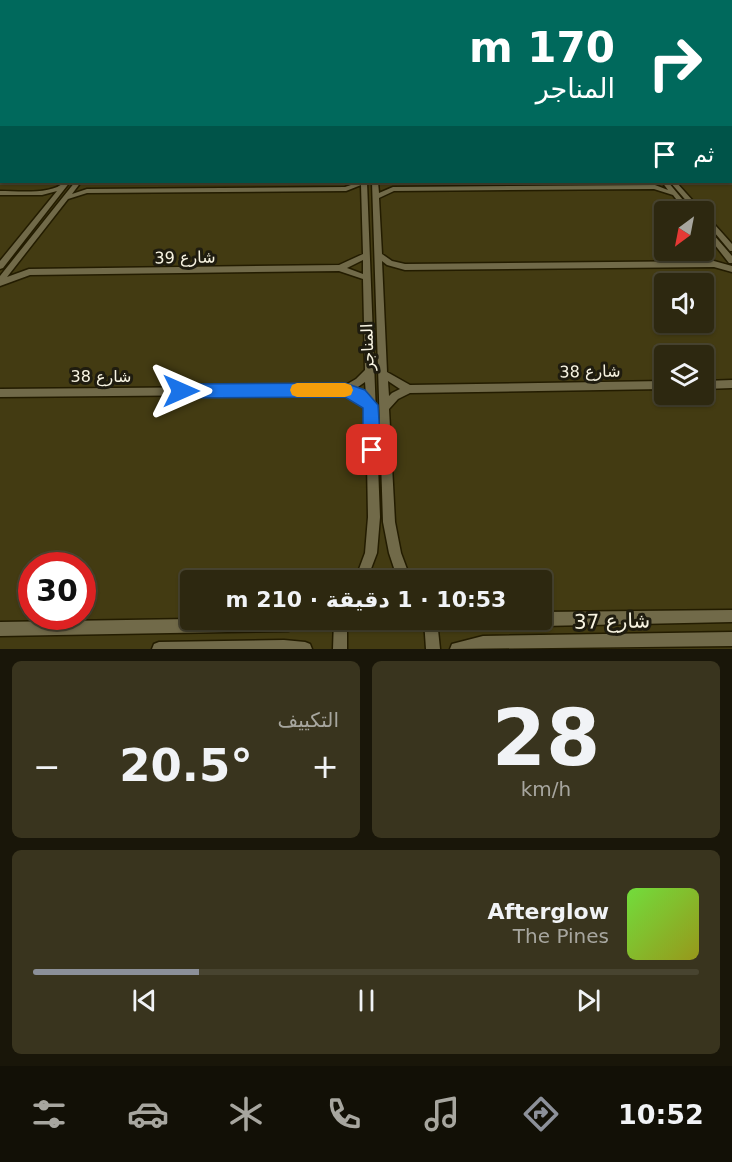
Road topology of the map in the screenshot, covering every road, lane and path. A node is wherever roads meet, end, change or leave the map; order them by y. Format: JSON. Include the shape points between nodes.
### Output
{"nodes":[{"id":1,"x":76,"y":183,"type":"edge"},
{"id":2,"x":78,"y":183,"type":"edge"},
{"id":3,"x":361,"y":183,"type":"edge"},
{"id":4,"x":364,"y":183,"type":"edge"},
{"id":5,"x":375,"y":183,"type":"edge"},
{"id":6,"x":378,"y":183,"type":"edge"},
{"id":7,"x":661,"y":183,"type":"edge"},
{"id":8,"x":664,"y":183,"type":"edge"},
{"id":9,"x":674,"y":183,"type":"edge"},
{"id":10,"x":65,"y":184,"type":"edge"},
{"id":11,"x":655,"y":187,"type":"junction"},
{"id":12,"x":346,"y":189,"type":"junction"},
{"id":13,"x":393,"y":189,"type":"junction"},
{"id":14,"x":87,"y":191,"type":"junction"},
{"id":15,"x":0,"y":193,"type":"edge"},
{"id":16,"x":42,"y":193,"type":"junction"},
{"id":17,"x":675,"y":194,"type":"junction"},
{"id":18,"x":375,"y":196,"type":"junction"},
{"id":19,"x":364,"y":197,"type":"junction"},
{"id":20,"x":65,"y":198,"type":"junction"},
{"id":21,"x":52,"y":201,"type":"junction"},
{"id":22,"x":681,"y":201,"type":"edge"},
{"id":23,"x":690,"y":201,"type":"edge"},
{"id":24,"x":714,"y":230,"type":"edge"},
{"id":25,"x":714,"y":237,"type":"edge"},
{"id":26,"x":729,"y":251,"type":"edge"},
{"id":27,"x":366,"y":255,"type":"junction"},
{"id":28,"x":379,"y":256,"type":"junction"},
{"id":29,"x":732,"y":261,"type":"edge"},
{"id":30,"x":14,"y":263,"type":"junction"},
{"id":31,"x":714,"y":264,"type":"junction"},
{"id":32,"x":1,"y":265,"type":"edge"},
{"id":33,"x":405,"y":267,"type":"junction"},
{"id":34,"x":340,"y":268,"type":"junction"},
{"id":35,"x":732,"y":269,"type":"edge"},
{"id":36,"x":30,"y":272,"type":"junction"},
{"id":37,"x":380,"y":277,"type":"junction"},
{"id":38,"x":367,"y":278,"type":"junction"},
{"id":39,"x":0,"y":282,"type":"edge"},
{"id":40,"x":369,"y":372,"type":"junction"},
{"id":41,"x":384,"y":374,"type":"junction"},
{"id":42,"x":732,"y":384,"type":"edge"},
{"id":43,"x":654,"y":385,"type":"edge"},
{"id":44,"x":714,"y":385,"type":"edge"},
{"id":45,"x":409,"y":389,"type":"junction"},
{"id":46,"x":345,"y":390,"type":"junction"},
{"id":47,"x":0,"y":393,"type":"edge"},
{"id":48,"x":370,"y":405,"type":"junction"},
{"id":49,"x":385,"y":407,"type":"junction"},
{"id":50,"x":365,"y":570,"type":"edge"},
{"id":51,"x":401,"y":570,"type":"edge"},
{"id":52,"x":732,"y":616,"type":"edge"},
{"id":53,"x":552,"y":619,"type":"edge"},
{"id":54,"x":180,"y":626,"type":"edge"},
{"id":55,"x":0,"y":629,"type":"edge"},
{"id":56,"x":341,"y":630,"type":"edge"},
{"id":57,"x":432,"y":630,"type":"edge"},
{"id":58,"x":732,"y":639,"type":"edge"},
{"id":59,"x":159,"y":649,"type":"edge"},
{"id":60,"x":305,"y":649,"type":"edge"},
{"id":61,"x":340,"y":649,"type":"edge"},
{"id":62,"x":433,"y":649,"type":"edge"},
{"id":63,"x":457,"y":649,"type":"edge"}],
"edges":[{"from":1,"to":20,"type":"street"},
{"from":2,"to":14,"type":"street"},
{"from":3,"to":12,"type":"street"},
{"from":4,"to":19,"type":"street","name":"المناجر"},
{"from":5,"to":18,"type":"street","name":"المناجر"},
{"from":6,"to":13,"type":"street"},
{"from":7,"to":11,"type":"street"},
{"from":8,"to":17,"type":"street"},
{"from":9,"to":23,"type":"street"},
{"from":10,"to":16,"type":"street"},
{"from":10,"to":21,"type":"street"},
{"from":11,"to":13,"type":"street"},
{"from":11,"to":17,"type":"street"},
{"from":12,"to":14,"type":"street"},
{"from":12,"to":19,"type":"street"},
{"from":13,"to":18,"type":"street"},
{"from":14,"to":20,"type":"street"},
{"from":15,"to":16,"type":"street"},
{"from":16,"to":21,"type":"street"},
{"from":17,"to":22,"type":"street"},
{"from":18,"to":28,"type":"street","name":"المناجر"},
{"from":19,"to":27,"type":"street","name":"المناجر"},
{"from":20,"to":30,"type":"street"},
{"from":21,"to":32,"type":"street"},
{"from":24,"to":26,"type":"street"},
{"from":25,"to":26,"type":"street"},
{"from":26,"to":29,"type":"street"},
{"from":26,"to":31,"type":"street","via":[[723,261]]},
{"from":27,"to":34,"type":"street","name":"شارع 39"},
{"from":27,"to":38,"type":"street","name":"المناجر"},
{"from":28,"to":33,"type":"street"},
{"from":28,"to":37,"type":"street","name":"المناجر"},
{"from":30,"to":36,"type":"street"},
{"from":30,"to":39,"type":"street"},
{"from":31,"to":33,"type":"street"},
{"from":31,"to":35,"type":"street"},
{"from":33,"to":37,"type":"street"},
{"from":34,"to":36,"type":"street","name":"شارع 39"},
{"from":34,"to":38,"type":"street","name":"شارع 39"},
{"from":36,"to":39,"type":"street","name":"شارع 39"},
{"from":37,"to":41,"type":"street","name":"المناجر"},
{"from":38,"to":40,"type":"street","name":"المناجر"},
{"from":40,"to":46,"type":"street"},
{"from":40,"to":48,"type":"street","name":"المناجر"},
{"from":41,"to":45,"type":"street"},
{"from":41,"to":49,"type":"street","name":"المناجر"},
{"from":42,"to":44,"type":"street"},
{"from":43,"to":45,"type":"street","name":"شارع 38"},
{"from":45,"to":49,"type":"street"},
{"from":46,"to":47,"type":"street","name":"شارع 38"},
{"from":46,"to":48,"type":"street"},
{"from":48,"to":50,"type":"street","name":"المناجر","via":[[374,535]]},
{"from":49,"to":51,"type":"street","name":"المناجر","via":[[390,529]]},
{"from":52,"to":53,"type":"street","name":"شارع 37"},
{"from":54,"to":55,"type":"street"},
{"from":56,"to":61,"type":"street"},
{"from":57,"to":62,"type":"street"},
{"from":58,"to":63,"type":"street","name":"شارع 37","via":[[483,643]]},
{"from":59,"to":60,"type":"street"}]}
